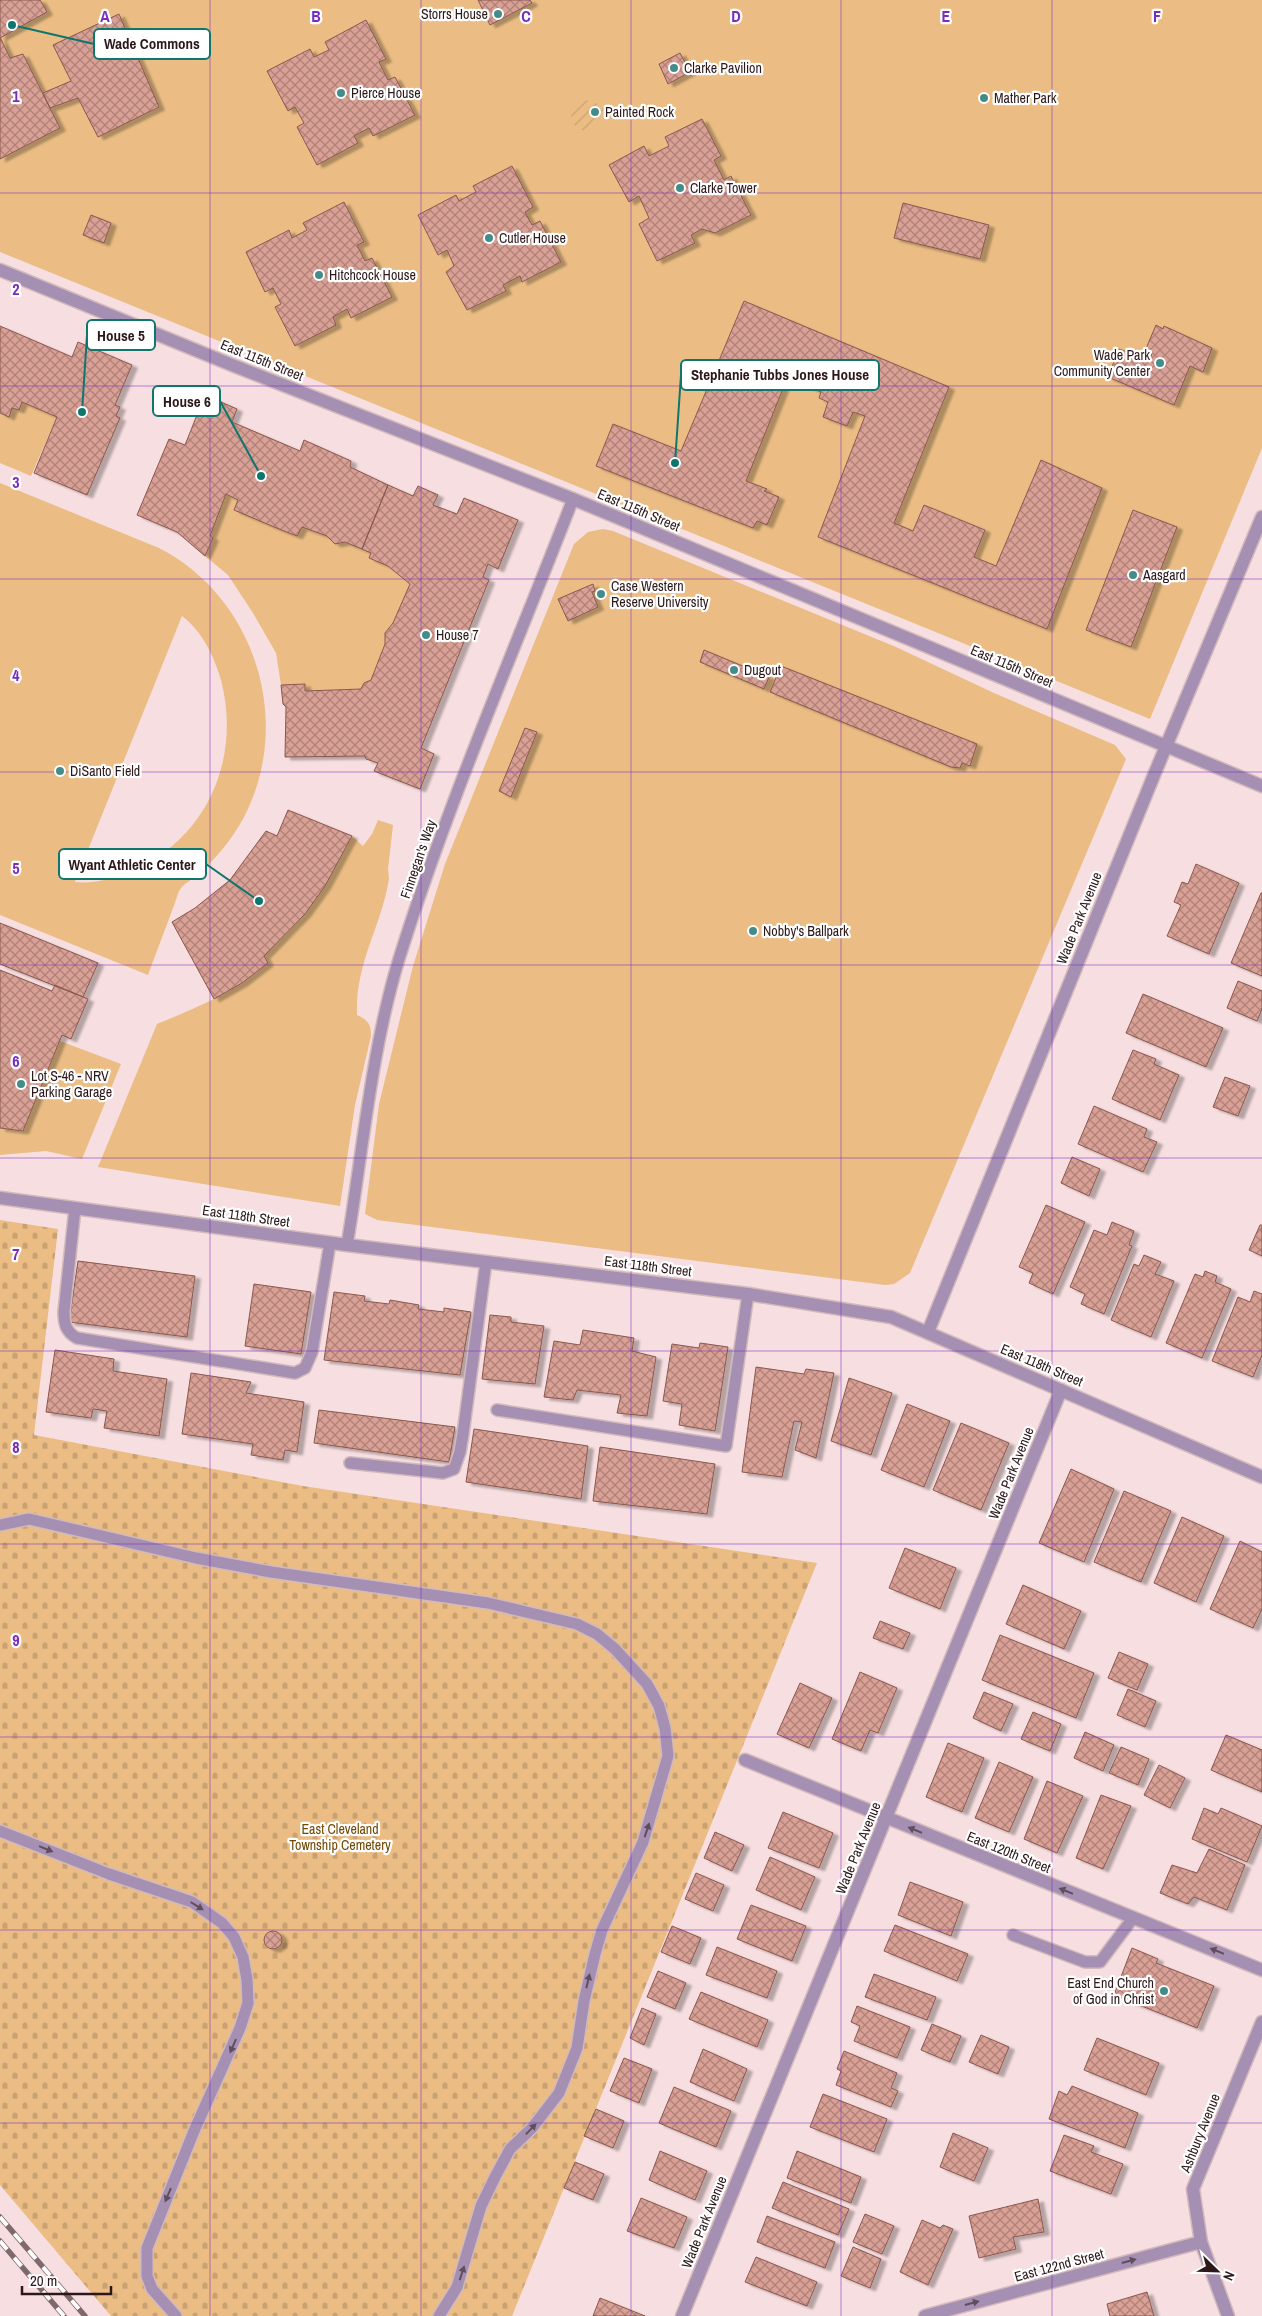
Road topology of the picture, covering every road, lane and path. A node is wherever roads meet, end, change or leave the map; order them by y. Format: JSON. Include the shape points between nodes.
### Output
{"nodes":[{"id":1,"x":0,"y":270,"type":"edge"},
{"id":2,"x":573,"y":499,"type":"junction"},
{"id":3,"x":1262,"y":517,"type":"edge"},
{"id":4,"x":1166,"y":747,"type":"junction"},
{"id":5,"x":1262,"y":786,"type":"edge"},
{"id":6,"x":0,"y":1198,"type":"edge"},
{"id":7,"x":76,"y":1208,"type":"junction"},
{"id":8,"x":330,"y":1243,"type":"junction"},
{"id":9,"x":347,"y":1245,"type":"junction"},
{"id":10,"x":486,"y":1262,"type":"junction"},
{"id":11,"x":748,"y":1294,"type":"junction"},
{"id":12,"x":928,"y":1332,"type":"junction"},
{"id":13,"x":1061,"y":1390,"type":"junction"},
{"id":14,"x":497,"y":1410,"type":"dead end"},
{"id":15,"x":350,"y":1463,"type":"dead end"},
{"id":16,"x":1262,"y":1476,"type":"edge"},
{"id":17,"x":0,"y":1525,"type":"edge"},
{"id":18,"x":745,"y":1760,"type":"dead end"},
{"id":19,"x":886,"y":1818,"type":"junction"},
{"id":20,"x":0,"y":1831,"type":"edge"},
{"id":21,"x":1133,"y":1918,"type":"junction"},
{"id":22,"x":1013,"y":1935,"type":"dead end"},
{"id":23,"x":1262,"y":1970,"type":"edge"},
{"id":24,"x":1262,"y":2022,"type":"edge"},
{"id":25,"x":1201,"y":2242,"type":"junction"},
{"id":26,"x":176,"y":2316,"type":"edge"},
{"id":27,"x":439,"y":2316,"type":"edge"},
{"id":28,"x":682,"y":2316,"type":"edge"},
{"id":29,"x":925,"y":2316,"type":"edge"},
{"id":30,"x":1228,"y":2316,"type":"edge"}],
"edges":[{"from":1,"to":2,"type":"street","name":"East 115th Street"},
{"from":2,"to":4,"type":"street","name":"East 115th Street"},
{"from":2,"to":9,"type":"lane","name":"Finnegan's Way","via":[[503,671],[399,960],[383,1023]]},
{"from":3,"to":4,"type":"street","name":"Wade Park Avenue"},
{"from":4,"to":5,"type":"street","name":"East 115th Street"},
{"from":4,"to":12,"type":"street","name":"Wade Park Avenue"},
{"from":6,"to":7,"type":"street","name":"East 118th Street"},
{"from":7,"to":8,"type":"street","name":"East 118th Street"},
{"from":7,"to":8,"type":"lane","via":[[64,1312],[64,1324],[70,1334],[77,1338],[295,1374],[305,1368],[312,1352]]},
{"from":8,"to":9,"type":"street","name":"East 118th Street"},
{"from":9,"to":10,"type":"street","name":"East 118th Street"},
{"from":10,"to":11,"type":"street","name":"East 118th Street"},
{"from":10,"to":15,"type":"lane","via":[[463,1434],[454,1469],[443,1474]]},
{"from":11,"to":12,"type":"street","name":"East 118th Street","via":[[891,1317]]},
{"from":11,"to":14,"type":"lane","via":[[726,1446]]},
{"from":12,"to":13,"type":"street","name":"East 118th Street"},
{"from":13,"to":16,"type":"street","name":"East 118th Street"},
{"from":13,"to":19,"type":"street","name":"Wade Park Avenue"},
{"from":27,"to":17,"type":"lane","one_way":true,"via":[[457,2287],[481,2206],[495,2177],[510,2149],[559,2093],[578,2048],[584,2001],[602,1930],[642,1842],[668,1756],[661,1714],[647,1684],[628,1661],[597,1634],[576,1624],[488,1603],[196,1558],[29,1519]]},
{"from":18,"to":19,"type":"street","name":"East 120th Street"},
{"from":21,"to":19,"type":"street","name":"East 120th Street","one_way":true},
{"from":19,"to":28,"type":"street","name":"Wade Park Avenue"},
{"from":20,"to":26,"type":"lane","one_way":true,"via":[[109,1874],[192,1902],[222,1922],[244,1956],[248,2003],[240,2028],[147,2248],[147,2276],[152,2289]]},
{"from":21,"to":22,"type":"lane","via":[[1100,1962],[1085,1962]]},
{"from":23,"to":21,"type":"street","name":"East 120th Street","one_way":true},
{"from":24,"to":25,"type":"street","name":"Ashbury Avenue","via":[[1193,2189]]},
{"from":29,"to":25,"type":"street","name":"East 122nd Street","one_way":true},
{"from":25,"to":30,"type":"street","name":"Ashbury Avenue"}]}
